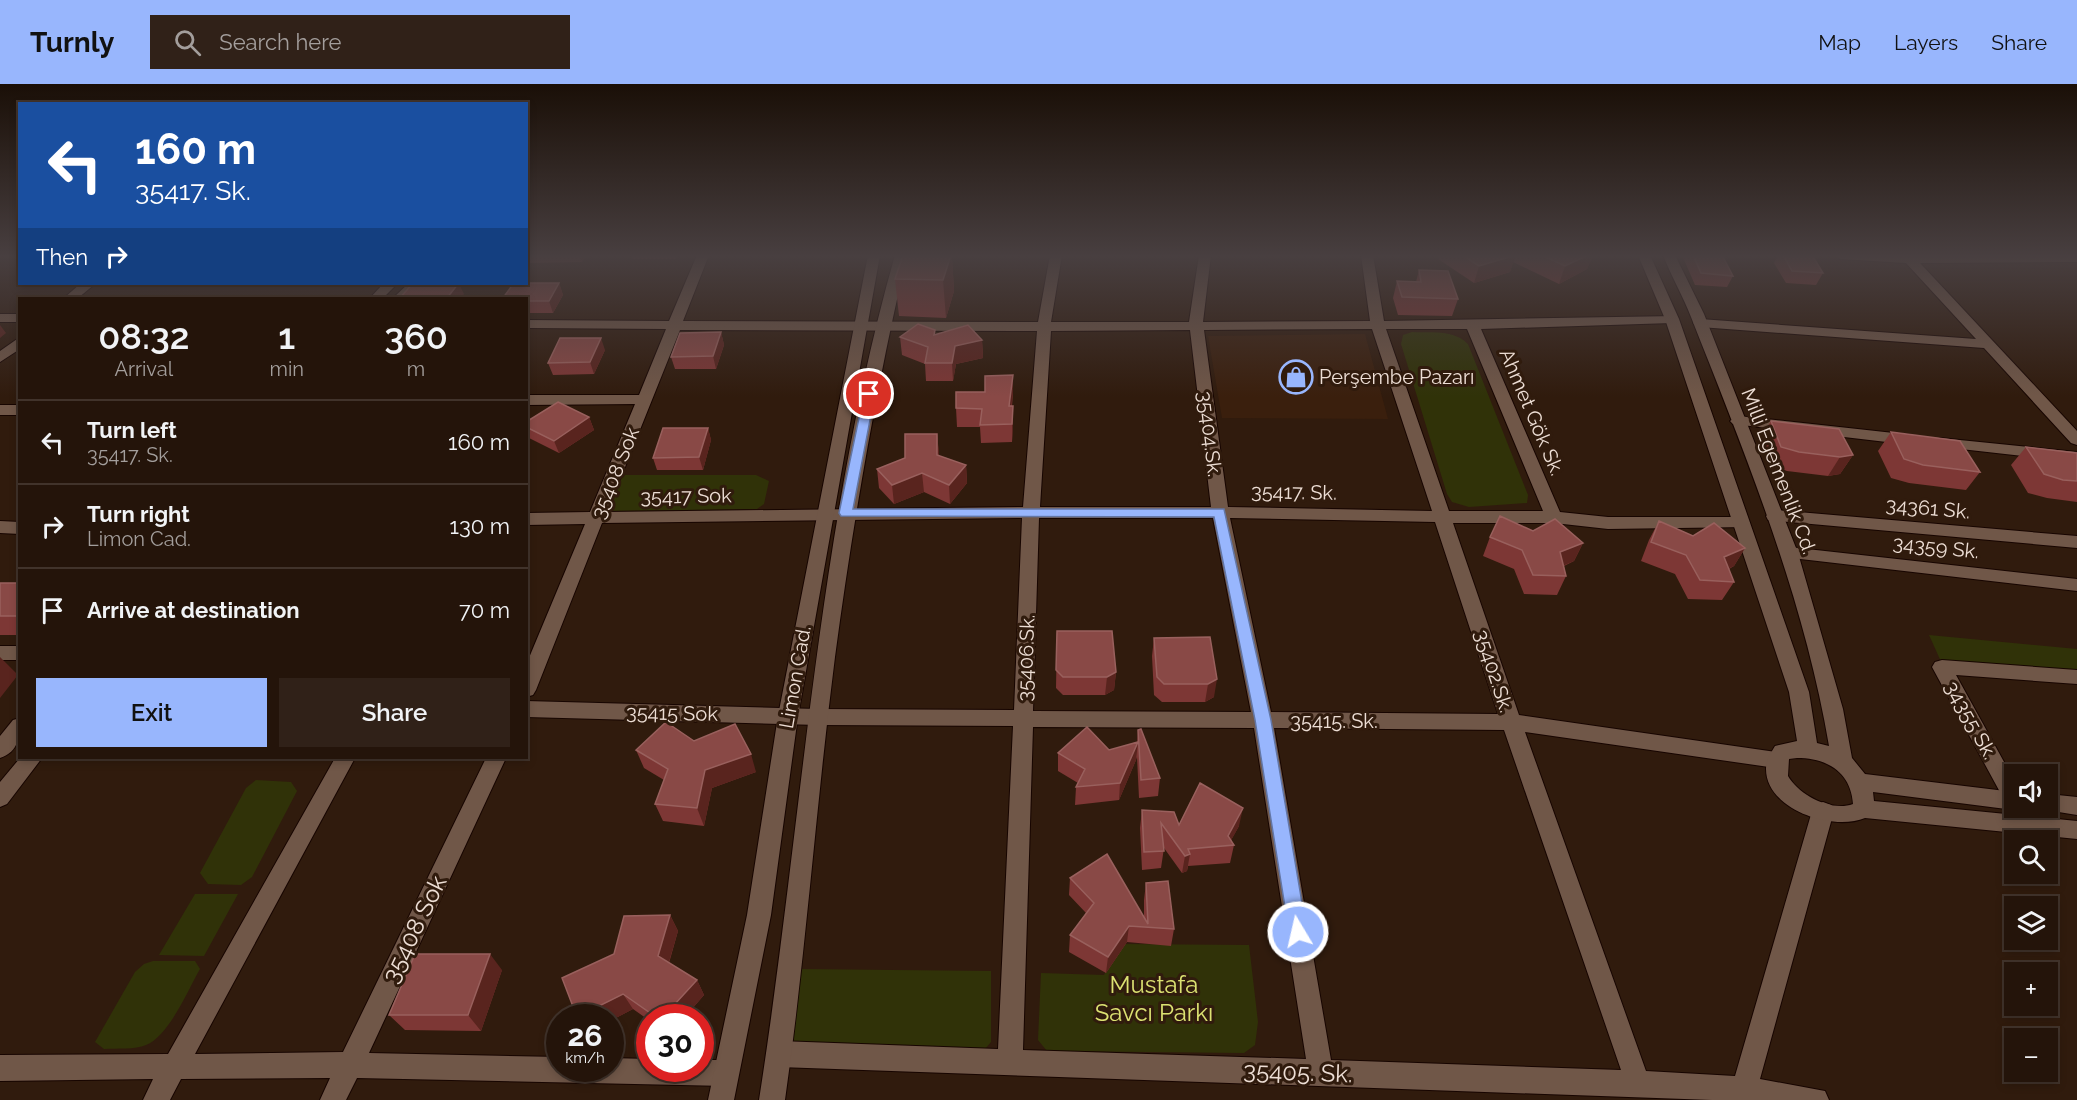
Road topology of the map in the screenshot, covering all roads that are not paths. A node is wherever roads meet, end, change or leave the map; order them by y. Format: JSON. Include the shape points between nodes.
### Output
{"nodes":[{"id":1,"x":683,"y":302,"type":"edge"},
{"id":2,"x":865,"y":302,"type":"edge"},
{"id":3,"x":889,"y":302,"type":"edge"},
{"id":4,"x":1048,"y":302,"type":"edge"},
{"id":5,"x":1199,"y":302,"type":"edge"},
{"id":6,"x":1374,"y":302,"type":"edge"},
{"id":7,"x":1665,"y":302,"type":"edge"},
{"id":8,"x":1691,"y":302,"type":"edge"},
{"id":9,"x":1949,"y":302,"type":"edge"},
{"id":10,"x":0,"y":318,"type":"edge"},
{"id":11,"x":18,"y":318,"type":"edge"},
{"id":12,"x":1672,"y":319,"type":"junction"},
{"id":13,"x":1377,"y":323,"type":"junction"},
{"id":14,"x":1700,"y":323,"type":"junction"},
{"id":15,"x":528,"y":324,"type":"edge"},
{"id":16,"x":1196,"y":324,"type":"junction"},
{"id":17,"x":1044,"y":325,"type":"junction"},
{"id":18,"x":1472,"y":325,"type":"junction"},
{"id":19,"x":674,"y":326,"type":"junction"},
{"id":20,"x":861,"y":327,"type":"junction"},
{"id":21,"x":883,"y":327,"type":"junction"},
{"id":22,"x":18,"y":343,"type":"edge"},
{"id":23,"x":1987,"y":344,"type":"junction"},
{"id":24,"x":0,"y":358,"type":"edge"},
{"id":25,"x":645,"y":399,"type":"junction"},
{"id":26,"x":528,"y":400,"type":"edge"},
{"id":27,"x":18,"y":410,"type":"edge"},
{"id":28,"x":0,"y":411,"type":"edge"},
{"id":29,"x":1738,"y":421,"type":"junction"},
{"id":30,"x":2077,"y":440,"type":"edge"},
{"id":31,"x":2077,"y":458,"type":"edge"},
{"id":32,"x":1220,"y":512,"type":"junction"},
{"id":33,"x":826,"y":513,"type":"junction"},
{"id":34,"x":846,"y":513,"type":"junction"},
{"id":35,"x":1031,"y":514,"type":"junction"},
{"id":36,"x":1774,"y":516,"type":"junction"},
{"id":37,"x":1444,"y":517,"type":"junction"},
{"id":38,"x":1554,"y":517,"type":"junction"},
{"id":39,"x":528,"y":519,"type":"edge"},
{"id":40,"x":596,"y":519,"type":"junction"},
{"id":41,"x":1742,"y":523,"type":"junction"},
{"id":42,"x":0,"y":527,"type":"edge"},
{"id":43,"x":18,"y":528,"type":"edge"},
{"id":44,"x":2077,"y":542,"type":"edge"},
{"id":45,"x":1789,"y":553,"type":"junction"},
{"id":46,"x":2077,"y":585,"type":"edge"},
{"id":47,"x":0,"y":652,"type":"edge"},
{"id":48,"x":18,"y":652,"type":"edge"},
{"id":49,"x":2077,"y":677,"type":"edge"},
{"id":50,"x":528,"y":685,"type":"edge"},
{"id":51,"x":528,"y":709,"type":"edge"},
{"id":52,"x":788,"y":716,"type":"junction"},
{"id":53,"x":818,"y":717,"type":"junction"},
{"id":54,"x":1024,"y":718,"type":"junction"},
{"id":55,"x":1263,"y":720,"type":"junction"},
{"id":56,"x":1511,"y":722,"type":"junction"},
{"id":57,"x":18,"y":728,"type":"edge"},
{"id":58,"x":1808,"y":748,"type":"junction"},
{"id":59,"x":0,"y":750,"type":"edge"},
{"id":60,"x":31,"y":759,"type":"edge"},
{"id":61,"x":344,"y":759,"type":"edge"},
{"id":62,"x":496,"y":759,"type":"edge"},
{"id":63,"x":1776,"y":760,"type":"junction"},
{"id":64,"x":1842,"y":760,"type":"junction"},
{"id":65,"x":1859,"y":782,"type":"junction"},
{"id":66,"x":2004,"y":782,"type":"edge"},
{"id":67,"x":0,"y":798,"type":"edge"},
{"id":68,"x":2004,"y":799,"type":"edge"},
{"id":69,"x":2058,"y":804,"type":"edge"},
{"id":70,"x":2077,"y":806,"type":"edge"},
{"id":71,"x":1864,"y":810,"type":"junction"},
{"id":72,"x":1823,"y":811,"type":"junction"},
{"id":73,"x":2077,"y":830,"type":"edge"},
{"id":74,"x":779,"y":1054,"type":"junction"},
{"id":75,"x":1010,"y":1062,"type":"junction"},
{"id":76,"x":176,"y":1065,"type":"junction"},
{"id":77,"x":349,"y":1065,"type":"junction"},
{"id":78,"x":0,"y":1068,"type":"edge"},
{"id":79,"x":726,"y":1073,"type":"junction"},
{"id":80,"x":1321,"y":1073,"type":"junction"},
{"id":81,"x":1638,"y":1083,"type":"junction"},
{"id":82,"x":1744,"y":1089,"type":"junction"},
{"id":83,"x":156,"y":1100,"type":"edge"},
{"id":84,"x":333,"y":1100,"type":"edge"},
{"id":85,"x":721,"y":1100,"type":"edge"},
{"id":86,"x":772,"y":1100,"type":"edge"},
{"id":87,"x":1816,"y":1100,"type":"edge"}],
"edges":[{"from":1,"to":19,"type":"street","name":"35408 Sok"},
{"from":2,"to":20,"type":"street","name":"Limon Cad."},
{"from":3,"to":21,"type":"street","name":"Limon Cad."},
{"from":4,"to":17,"type":"street","name":"35406.Sk."},
{"from":5,"to":16,"type":"street","name":"35404.Sk."},
{"from":6,"to":13,"type":"street","name":"35402.Sk."},
{"from":7,"to":12,"type":"street"},
{"from":8,"to":14,"type":"street","name":"Milli Egemenlik Cd."},
{"from":9,"to":23,"type":"street"},
{"from":10,"to":11,"type":"street"},
{"from":12,"to":18,"type":"street"},
{"from":12,"to":41,"type":"street"},
{"from":13,"to":16,"type":"street"},
{"from":13,"to":18,"type":"street"},
{"from":13,"to":37,"type":"street","name":"35402.Sk."},
{"from":14,"to":23,"type":"street"},
{"from":14,"to":29,"type":"street","name":"Milli Egemenlik Cd."},
{"from":15,"to":19,"type":"street"},
{"from":16,"to":17,"type":"street"},
{"from":16,"to":32,"type":"street","name":"35404.Sk."},
{"from":17,"to":21,"type":"street"},
{"from":17,"to":35,"type":"street","name":"35406.Sk."},
{"from":18,"to":38,"type":"street","name":"Ahmet Gök Sk."},
{"from":19,"to":20,"type":"street"},
{"from":19,"to":25,"type":"street","name":"35408 Sok"},
{"from":20,"to":21,"type":"street"},
{"from":20,"to":33,"type":"street","name":"Limon Cad."},
{"from":21,"to":34,"type":"street","name":"Limon Cad."},
{"from":22,"to":24,"type":"street"},
{"from":23,"to":30,"type":"street"},
{"from":25,"to":26,"type":"street"},
{"from":25,"to":40,"type":"street","name":"35408 Sok"},
{"from":27,"to":28,"type":"street"},
{"from":29,"to":31,"type":"street"},
{"from":29,"to":36,"type":"street","name":"Milli Egemenlik Cd."},
{"from":32,"to":35,"type":"street","name":"35417. Sk."},
{"from":32,"to":37,"type":"street","name":"35417. Sk."},
{"from":32,"to":55,"type":"street","name":"35404.Sk."},
{"from":33,"to":34,"type":"street","name":"35417 Sok"},
{"from":33,"to":40,"type":"street","name":"35417 Sok"},
{"from":33,"to":52,"type":"street","name":"Limon Cad."},
{"from":34,"to":35,"type":"street","name":"35417. Sk."},
{"from":34,"to":53,"type":"street","name":"Limon Cad."},
{"from":35,"to":54,"type":"street","name":"35406.Sk."},
{"from":36,"to":44,"type":"street","name":"34361 Sk."},
{"from":36,"to":45,"type":"street","name":"Milli Egemenlik Cd."},
{"from":37,"to":38,"type":"street","name":"35417. Sk."},
{"from":37,"to":56,"type":"street","name":"35402.Sk."},
{"from":38,"to":41,"type":"street","name":"35417. Sk.","via":[[1608,522]]},
{"from":39,"to":40,"type":"street","name":"35417 Sok"},
{"from":40,"to":50,"type":"street","name":"35408 Sok"},
{"from":41,"to":58,"type":"street","via":[[1799,692]]},
{"from":42,"to":43,"type":"street"},
{"from":45,"to":46,"type":"street","name":"34359 Sk."},
{"from":45,"to":64,"type":"street","name":"Milli Egemenlik Cd.","via":[[1833,709]]},
{"from":47,"to":48,"type":"street"},
{"from":49,"to":66,"type":"street","name":"34355 Sk.","via":[[1942,667]]},
{"from":51,"to":52,"type":"street","name":"35415 Sok"},
{"from":52,"to":53,"type":"street","name":"35415 Sok"},
{"from":52,"to":79,"type":"street","name":"Limon Cad.","via":[[759,915]]},
{"from":53,"to":54,"type":"street","name":"35415. Sk."},
{"from":53,"to":74,"type":"street","name":"Limon Cad."},
{"from":54,"to":55,"type":"street","name":"35415. Sk."},
{"from":54,"to":75,"type":"street","name":"35406.Sk."},
{"from":55,"to":56,"type":"street","name":"35415. Sk."},
{"from":55,"to":80,"type":"street","name":"35404.Sk."},
{"from":56,"to":63,"type":"street","name":"35415. Sk."},
{"from":56,"to":81,"type":"street","name":"35402.Sk."},
{"from":57,"to":59,"type":"street"},
{"from":58,"to":63,"type":"street","via":[[1782,752]]},
{"from":58,"to":64,"type":"street"},
{"from":60,"to":67,"type":"street"},
{"from":61,"to":76,"type":"street"},
{"from":62,"to":77,"type":"street","name":"35408 Sok"},
{"from":63,"to":72,"type":"street","via":[[1774,771],[1780,784],[1792,796]]},
{"from":64,"to":65,"type":"street"},
{"from":65,"to":68,"type":"street"},
{"from":65,"to":71,"type":"street","via":[[1865,795]]},
{"from":69,"to":70,"type":"street"},
{"from":71,"to":72,"type":"street","via":[[1847,816]]},
{"from":71,"to":73,"type":"street"},
{"from":72,"to":82,"type":"street"},
{"from":74,"to":75,"type":"street","name":"35405. Sk."},
{"from":74,"to":86,"type":"street","name":"Limon Cad."},
{"from":75,"to":80,"type":"street","name":"35405. Sk."},
{"from":76,"to":77,"type":"street"},
{"from":76,"to":78,"type":"street"},
{"from":76,"to":83,"type":"street"},
{"from":77,"to":79,"type":"street"},
{"from":77,"to":84,"type":"street","name":"35408 Sok"},
{"from":79,"to":85,"type":"street","name":"Limon Cad."},
{"from":80,"to":81,"type":"street","name":"35405. Sk."},
{"from":81,"to":82,"type":"street","name":"35405. Sk."},
{"from":82,"to":87,"type":"street","name":"35405. Sk."}]}
